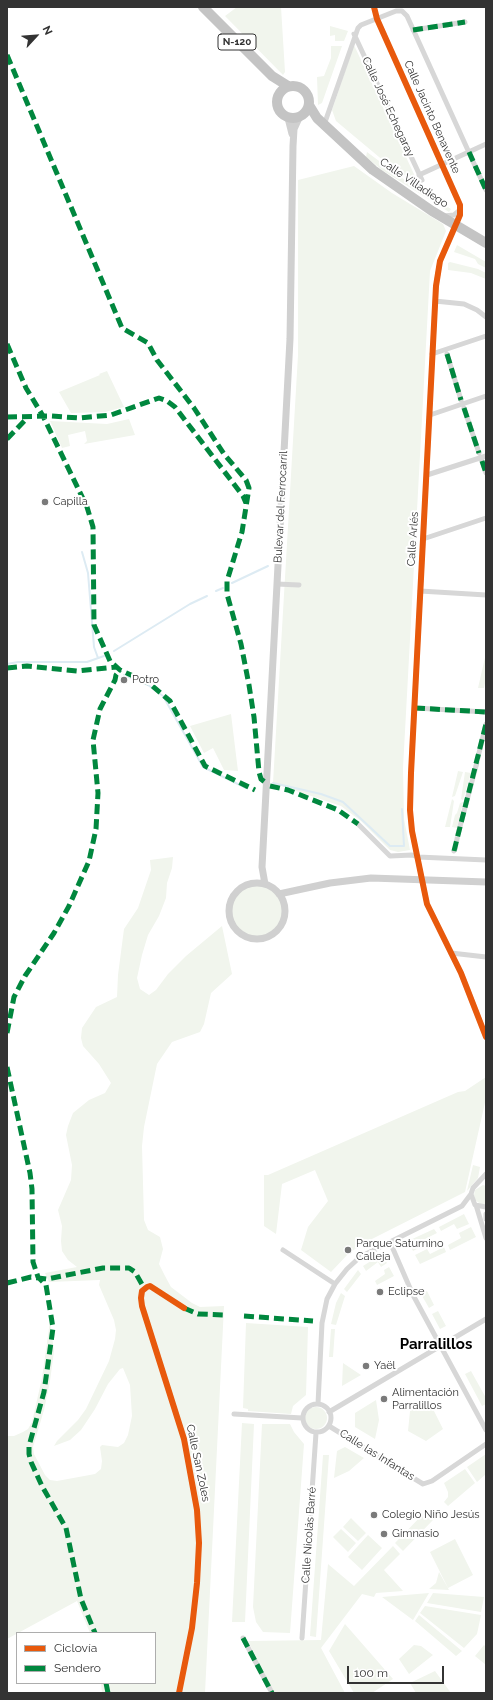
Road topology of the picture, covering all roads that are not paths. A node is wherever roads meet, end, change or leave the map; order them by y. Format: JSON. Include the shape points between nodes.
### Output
{"nodes":[{"id":1,"x":202,"y":7,"type":"edge"},
{"id":2,"x":374,"y":7,"type":"edge"},
{"id":3,"x":377,"y":19,"type":"junction"},
{"id":4,"x":465,"y":22,"type":"dead end"},
{"id":5,"x":414,"y":30,"type":"junction"},
{"id":6,"x":354,"y":34,"type":"junction"},
{"id":7,"x":272,"y":76,"type":"junction"},
{"id":8,"x":288,"y":86,"type":"junction"},
{"id":9,"x":279,"y":94,"type":"junction"},
{"id":10,"x":309,"y":105,"type":"junction"},
{"id":11,"x":301,"y":116,"type":"junction"},
{"id":12,"x":288,"y":118,"type":"junction"},
{"id":13,"x":321,"y":122,"type":"junction"},
{"id":14,"x":486,"y":144,"type":"edge"},
{"id":15,"x":293,"y":146,"type":"junction"},
{"id":16,"x":469,"y":152,"type":"junction"},
{"id":17,"x":443,"y":164,"type":"junction"},
{"id":18,"x":419,"y":175,"type":"junction"},
{"id":19,"x":422,"y":180,"type":"dead end"},
{"id":20,"x":486,"y":190,"type":"edge"},
{"id":21,"x":460,"y":210,"type":"junction"},
{"id":22,"x":442,"y":216,"type":"junction"},
{"id":23,"x":456,"y":225,"type":"junction"},
{"id":24,"x":486,"y":243,"type":"edge"},
{"id":25,"x":435,"y":301,"type":"junction"},
{"id":26,"x":486,"y":318,"type":"edge"},
{"id":27,"x":486,"y":336,"type":"edge"},
{"id":28,"x":432,"y":354,"type":"junction"},
{"id":29,"x":447,"y":354,"type":"dead end"},
{"id":30,"x":486,"y":396,"type":"edge"},
{"id":31,"x":461,"y":400,"type":"dead end"},
{"id":32,"x":464,"y":408,"type":"dead end"},
{"id":33,"x":430,"y":415,"type":"junction"},
{"id":34,"x":479,"y":453,"type":"dead end"},
{"id":35,"x":486,"y":456,"type":"edge"},
{"id":36,"x":482,"y":461,"type":"dead end"},
{"id":37,"x":486,"y":473,"type":"edge"},
{"id":38,"x":427,"y":475,"type":"junction"},
{"id":39,"x":486,"y":518,"type":"edge"},
{"id":40,"x":423,"y":539,"type":"junction"},
{"id":41,"x":277,"y":584,"type":"junction"},
{"id":42,"x":299,"y":585,"type":"dead end"},
{"id":43,"x":420,"y":591,"type":"junction"},
{"id":44,"x":486,"y":595,"type":"edge"},
{"id":45,"x":415,"y":708,"type":"junction"},
{"id":46,"x":486,"y":712,"type":"edge"},
{"id":47,"x":486,"y":724,"type":"edge"},
{"id":48,"x":479,"y":753,"type":"tunnel mouth"},
{"id":49,"x":476,"y":766,"type":"tunnel mouth"},
{"id":50,"x":358,"y":824,"type":"dead end"},
{"id":51,"x":458,"y":834,"type":"tunnel mouth"},
{"id":52,"x":418,"y":857,"type":"junction"},
{"id":53,"x":486,"y":860,"type":"edge"},
{"id":54,"x":262,"y":867,"type":"junction"},
{"id":55,"x":422,"y":879,"type":"junction"},
{"id":56,"x":486,"y":882,"type":"edge"},
{"id":57,"x":256,"y":883,"type":"junction"},
{"id":58,"x":266,"y":884,"type":"junction"},
{"id":59,"x":281,"y":897,"type":"junction"},
{"id":60,"x":452,"y":953,"type":"junction"},
{"id":61,"x":486,"y":957,"type":"edge"},
{"id":62,"x":486,"y":1037,"type":"edge"},
{"id":63,"x":486,"y":1174,"type":"edge"},
{"id":64,"x":486,"y":1182,"type":"edge"},
{"id":65,"x":478,"y":1183,"type":"junction"},
{"id":66,"x":470,"y":1194,"type":"junction"},
{"id":67,"x":475,"y":1205,"type":"junction"},
{"id":68,"x":462,"y":1206,"type":"junction"},
{"id":69,"x":486,"y":1207,"type":"edge"},
{"id":70,"x":486,"y":1214,"type":"edge"},
{"id":71,"x":486,"y":1219,"type":"edge"},
{"id":72,"x":486,"y":1238,"type":"edge"},
{"id":73,"x":390,"y":1242,"type":"junction"},
{"id":74,"x":283,"y":1250,"type":"dead end"},
{"id":75,"x":335,"y":1284,"type":"junction"},
{"id":76,"x":184,"y":1308,"type":"dead end"},
{"id":77,"x":486,"y":1319,"type":"edge"},
{"id":78,"x":440,"y":1346,"type":"junction"},
{"id":79,"x":318,"y":1404,"type":"junction"},
{"id":80,"x":329,"y":1412,"type":"junction"},
{"id":81,"x":234,"y":1414,"type":"dead end"},
{"id":82,"x":302,"y":1418,"type":"junction"},
{"id":83,"x":329,"y":1426,"type":"junction"},
{"id":84,"x":486,"y":1430,"type":"edge"},
{"id":85,"x":316,"y":1432,"type":"junction"},
{"id":86,"x":486,"y":1444,"type":"edge"},
{"id":87,"x":243,"y":1638,"type":"dead end"},
{"id":88,"x":302,"y":1638,"type":"dead end"},
{"id":89,"x":179,"y":1693,"type":"edge"},
{"id":90,"x":272,"y":1693,"type":"edge"}],
"edges":[{"from":1,"to":7,"type":"highway","number":"N-120"},
{"from":2,"to":3,"type":"street","name":"Calle Jacinto Benavente"},
{"from":3,"to":5,"type":"street","via":[[402,11]]},
{"from":3,"to":6,"type":"street","via":[[359,26]]},
{"from":3,"to":17,"type":"street","name":"Calle Jacinto Benavente"},
{"from":4,"to":5,"type":"street"},
{"from":5,"to":16,"type":"street"},
{"from":6,"to":13,"type":"street"},
{"from":6,"to":18,"type":"street","name":"Calle José Echegaray"},
{"from":7,"to":8,"type":"highway","number":"N-120"},
{"from":7,"to":9,"type":"highway","number":"N-120"},
{"from":8,"to":9,"type":"highway"},
{"from":8,"to":10,"type":"highway","via":[[304,90]]},
{"from":9,"to":12,"type":"highway","via":[[277,108]]},
{"from":10,"to":11,"type":"highway"},
{"from":10,"to":13,"type":"highway","name":"Calle Villadiego"},
{"from":11,"to":12,"type":"highway"},
{"from":11,"to":13,"type":"highway","name":"Calle Villadiego"},
{"from":11,"to":15,"type":"main road","name":"Bulevar del Ferrocarril","via":[[296,123]]},
{"from":12,"to":15,"type":"main road","name":"Bulevar del Ferrocarril"},
{"from":13,"to":22,"type":"highway","name":"Calle Villadiego","via":[[373,170]]},
{"from":14,"to":16,"type":"street"},
{"from":15,"to":41,"type":"main road","name":"Bulevar del Ferrocarril","via":[[290,339]]},
{"from":16,"to":17,"type":"street"},
{"from":16,"to":20,"type":"street"},
{"from":17,"to":18,"type":"street"},
{"from":17,"to":21,"type":"street","name":"Calle Jacinto Benavente","via":[[458,198]]},
{"from":18,"to":19,"type":"street","name":"Calle José Echegaray"},
{"from":21,"to":22,"type":"street","via":[[454,215]]},
{"from":21,"to":23,"type":"street"},
{"from":22,"to":23,"type":"highway","name":"Calle Villadiego"},
{"from":23,"to":24,"type":"highway","name":"Calle Villadiego"},
{"from":23,"to":25,"type":"street","name":"Calle Arlés","via":[[440,261]]},
{"from":25,"to":26,"type":"street","via":[[464,304]]},
{"from":25,"to":28,"type":"street","name":"Calle Arlés"},
{"from":27,"to":28,"type":"street"},
{"from":28,"to":33,"type":"street","name":"Calle Arlés"},
{"from":29,"to":31,"type":"street"},
{"from":30,"to":33,"type":"street"},
{"from":32,"to":34,"type":"street"},
{"from":33,"to":38,"type":"street","name":"Calle Arlés"},
{"from":35,"to":38,"type":"street"},
{"from":36,"to":37,"type":"street"},
{"from":38,"to":40,"type":"street","name":"Calle Arlés"},
{"from":39,"to":40,"type":"street"},
{"from":40,"to":43,"type":"street","name":"Calle Arlés"},
{"from":41,"to":42,"type":"street"},
{"from":41,"to":54,"type":"main road","name":"Bulevar del Ferrocarril"},
{"from":43,"to":44,"type":"street"},
{"from":43,"to":45,"type":"street","name":"Calle Arlés"},
{"from":45,"to":46,"type":"street"},
{"from":45,"to":52,"type":"street","name":"Calle Arlés","via":[[410,810]]},
{"from":47,"to":48,"type":"street"},
{"from":49,"to":51,"type":"street"},
{"from":50,"to":52,"type":"street","via":[[390,856]]},
{"from":52,"to":53,"type":"street"},
{"from":52,"to":55,"type":"street","name":"Calle Arlés"},
{"from":54,"to":57,"type":"main road","name":"Bulevar del Ferrocarril"},
{"from":54,"to":58,"type":"main road","name":"Bulevar del Ferrocarril"},
{"from":55,"to":56,"type":"main road"},
{"from":55,"to":59,"type":"main road","via":[[366,879],[330,883]]},
{"from":55,"to":60,"type":"street","name":"Calle Arlés","via":[[429,909]]},
{"from":57,"to":58,"type":"main road"},
{"from":57,"to":59,"type":"main road","via":[[240,889],[230,903],[230,920],[240,934],[257,939],[278,929],[284,915]]},
{"from":58,"to":59,"type":"main road"},
{"from":60,"to":61,"type":"street"},
{"from":60,"to":62,"type":"street","name":"Calle Arlés"},
{"from":63,"to":65,"type":"street"},
{"from":64,"to":65,"type":"street"},
{"from":65,"to":66,"type":"street"},
{"from":66,"to":67,"type":"street"},
{"from":66,"to":68,"type":"street"},
{"from":67,"to":68,"type":"street"},
{"from":67,"to":69,"type":"street"},
{"from":67,"to":72,"type":"street"},
{"from":68,"to":73,"type":"street"},
{"from":70,"to":71,"type":"street"},
{"from":73,"to":75,"type":"street","via":[[360,1257],[347,1268]]},
{"from":73,"to":78,"type":"street","via":[[413,1296]]},
{"from":74,"to":75,"type":"street"},
{"from":75,"to":79,"type":"street","via":[[327,1299],[322,1322]]},
{"from":76,"to":89,"type":"street","name":"Calle San Zoles","via":[[150,1286],[144,1288],[141,1294],[142,1306],[184,1439],[197,1510],[199,1543],[196,1599]]},
{"from":77,"to":78,"type":"street"},
{"from":78,"to":80,"type":"street"},
{"from":78,"to":84,"type":"street"},
{"from":79,"to":80,"type":"street"},
{"from":79,"to":82,"type":"street","via":[[307,1408]]},
{"from":80,"to":83,"type":"street"},
{"from":81,"to":82,"type":"street"},
{"from":82,"to":85,"type":"street","via":[[306,1428]]},
{"from":83,"to":85,"type":"street","via":[[323,1431]]},
{"from":83,"to":86,"type":"street","name":"Calle las Infantas","via":[[423,1484],[432,1481]]},
{"from":85,"to":88,"type":"street","name":"Calle Nicolás Barré"},
{"from":87,"to":90,"type":"street"}]}
